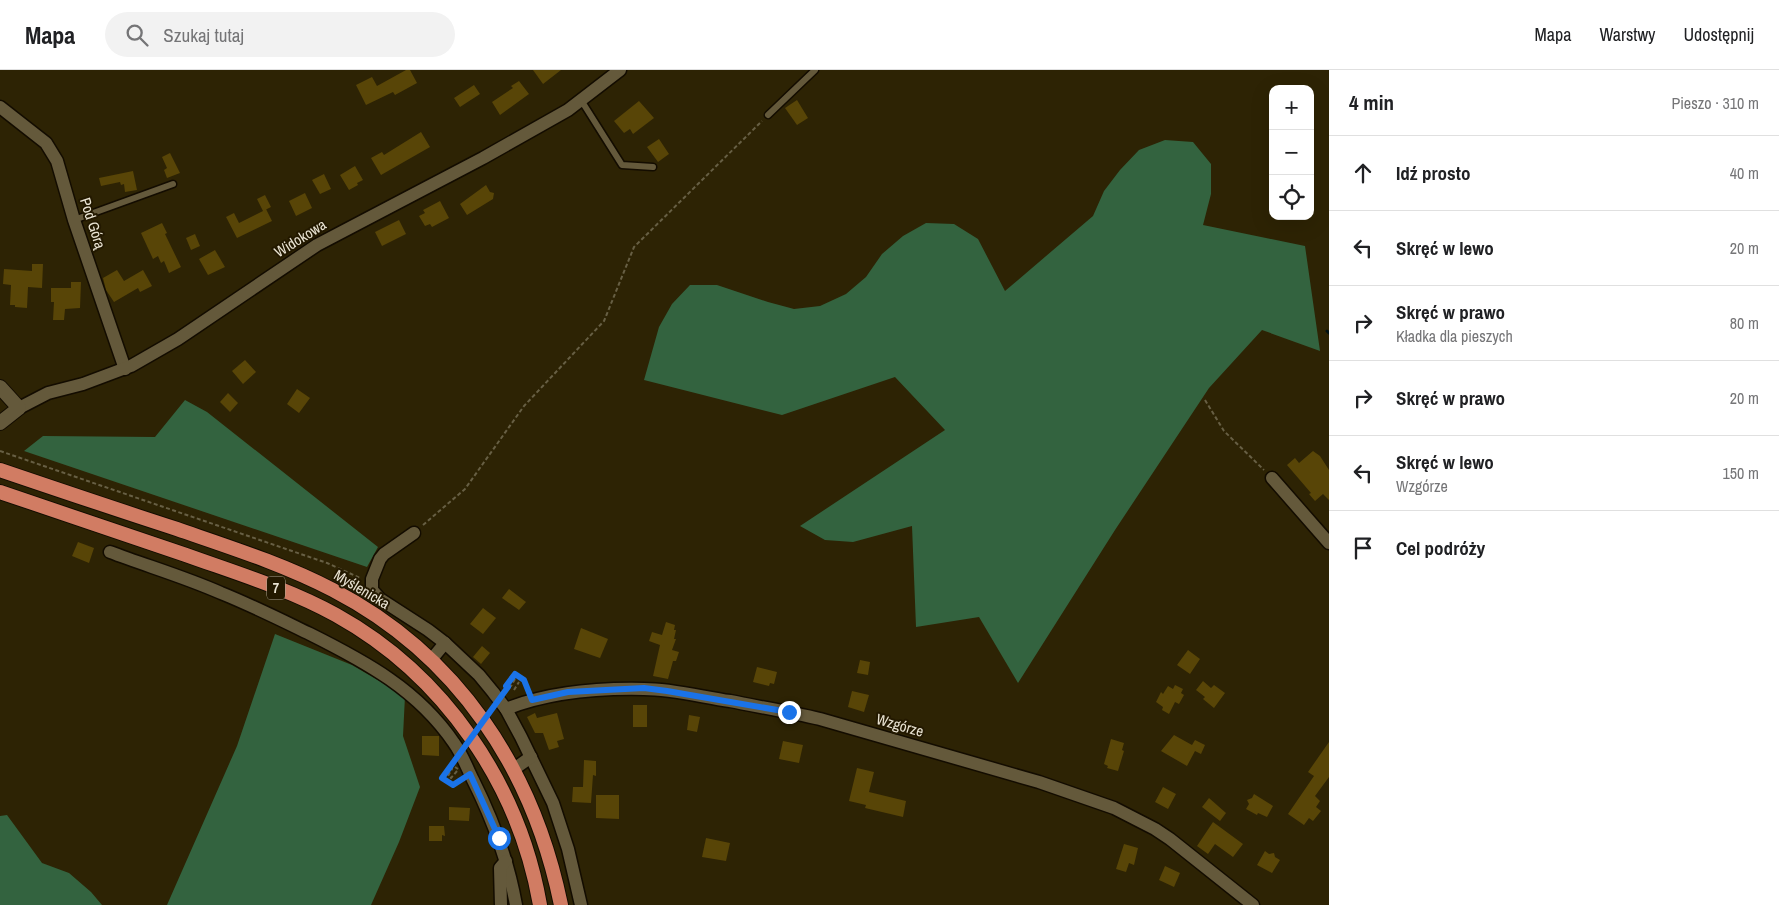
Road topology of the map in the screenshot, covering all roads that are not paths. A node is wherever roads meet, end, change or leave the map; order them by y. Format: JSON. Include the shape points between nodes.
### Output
{"nodes":[{"id":1,"x":620,"y":70,"type":"edge"},
{"id":2,"x":814,"y":70,"type":"edge"},
{"id":3,"x":581,"y":100,"type":"junction"},
{"id":4,"x":0,"y":107,"type":"edge"},
{"id":5,"x":768,"y":115,"type":"road end"},
{"id":6,"x":653,"y":167,"type":"dead end"},
{"id":7,"x":173,"y":184,"type":"dead end"},
{"id":8,"x":74,"y":220,"type":"junction"},
{"id":9,"x":125,"y":369,"type":"junction"},
{"id":10,"x":0,"y":387,"type":"edge"},
{"id":11,"x":19,"y":408,"type":"junction"},
{"id":12,"x":0,"y":424,"type":"edge"},
{"id":13,"x":0,"y":470,"type":"edge"},
{"id":14,"x":1272,"y":478,"type":"road end"},
{"id":15,"x":0,"y":492,"type":"edge"},
{"id":16,"x":414,"y":533,"type":"road end"},
{"id":17,"x":1329,"y":543,"type":"edge"},
{"id":18,"x":110,"y":552,"type":"dead end"},
{"id":19,"x":445,"y":643,"type":"junction"},
{"id":20,"x":430,"y":660,"type":"junction"},
{"id":21,"x":506,"y":709,"type":"junction"},
{"id":22,"x":531,"y":757,"type":"junction"},
{"id":23,"x":514,"y":769,"type":"junction"},
{"id":24,"x":506,"y":861,"type":"junction"},
{"id":25,"x":501,"y":905,"type":"edge"},
{"id":26,"x":516,"y":905,"type":"edge"},
{"id":27,"x":540,"y":905,"type":"edge"},
{"id":28,"x":561,"y":905,"type":"edge"},
{"id":29,"x":582,"y":905,"type":"edge"},
{"id":30,"x":1253,"y":905,"type":"edge"}],
"edges":[{"from":1,"to":3,"type":"street","name":"Widokowa"},
{"from":2,"to":5,"type":"lane"},
{"from":3,"to":6,"type":"lane","via":[[622,165]]},
{"from":3,"to":9,"type":"street","name":"Widokowa","via":[[483,158],[317,245],[178,339]]},
{"from":4,"to":8,"type":"street","name":"Pod Górą","via":[[50,149],[57,160]]},
{"from":7,"to":8,"type":"lane"},
{"from":8,"to":9,"type":"street","name":"Pod Górą"},
{"from":9,"to":11,"type":"street","name":"Widokowa","via":[[48,394]]},
{"from":10,"to":11,"type":"street"},
{"from":11,"to":12,"type":"street"},
{"from":13,"to":20,"type":"highway","name":"Myślenicka","number":"7","via":[[246,553],[316,582],[382,620]]},
{"from":14,"to":17,"type":"street"},
{"from":15,"to":27,"type":"highway","number":"7","via":[[288,593],[337,616],[394,654],[449,708],[495,775],[523,838]]},
{"from":16,"to":19,"type":"street","via":[[384,554],[371,584],[375,595]]},
{"from":18,"to":24,"type":"street","via":[[220,592],[318,638],[381,672],[408,693],[455,744],[464,772],[493,822]]},
{"from":19,"to":20,"type":"street"},
{"from":19,"to":21,"type":"street","via":[[480,675]]},
{"from":20,"to":23,"type":"highway","name":"Myślenicka","number":"7","via":[[481,716]]},
{"from":21,"to":22,"type":"street"},
{"from":21,"to":30,"type":"street","name":"Wzgórze","via":[[568,692],[644,688],[779,710],[829,722],[1039,782],[1114,808],[1170,839]]},
{"from":22,"to":23,"type":"street"},
{"from":22,"to":29,"type":"street","via":[[557,815]]},
{"from":23,"to":28,"type":"highway","name":"Myślenicka","number":"7","via":[[542,832]]},
{"from":24,"to":25,"type":"street","via":[[500,868]]},
{"from":24,"to":26,"type":"street"}]}
